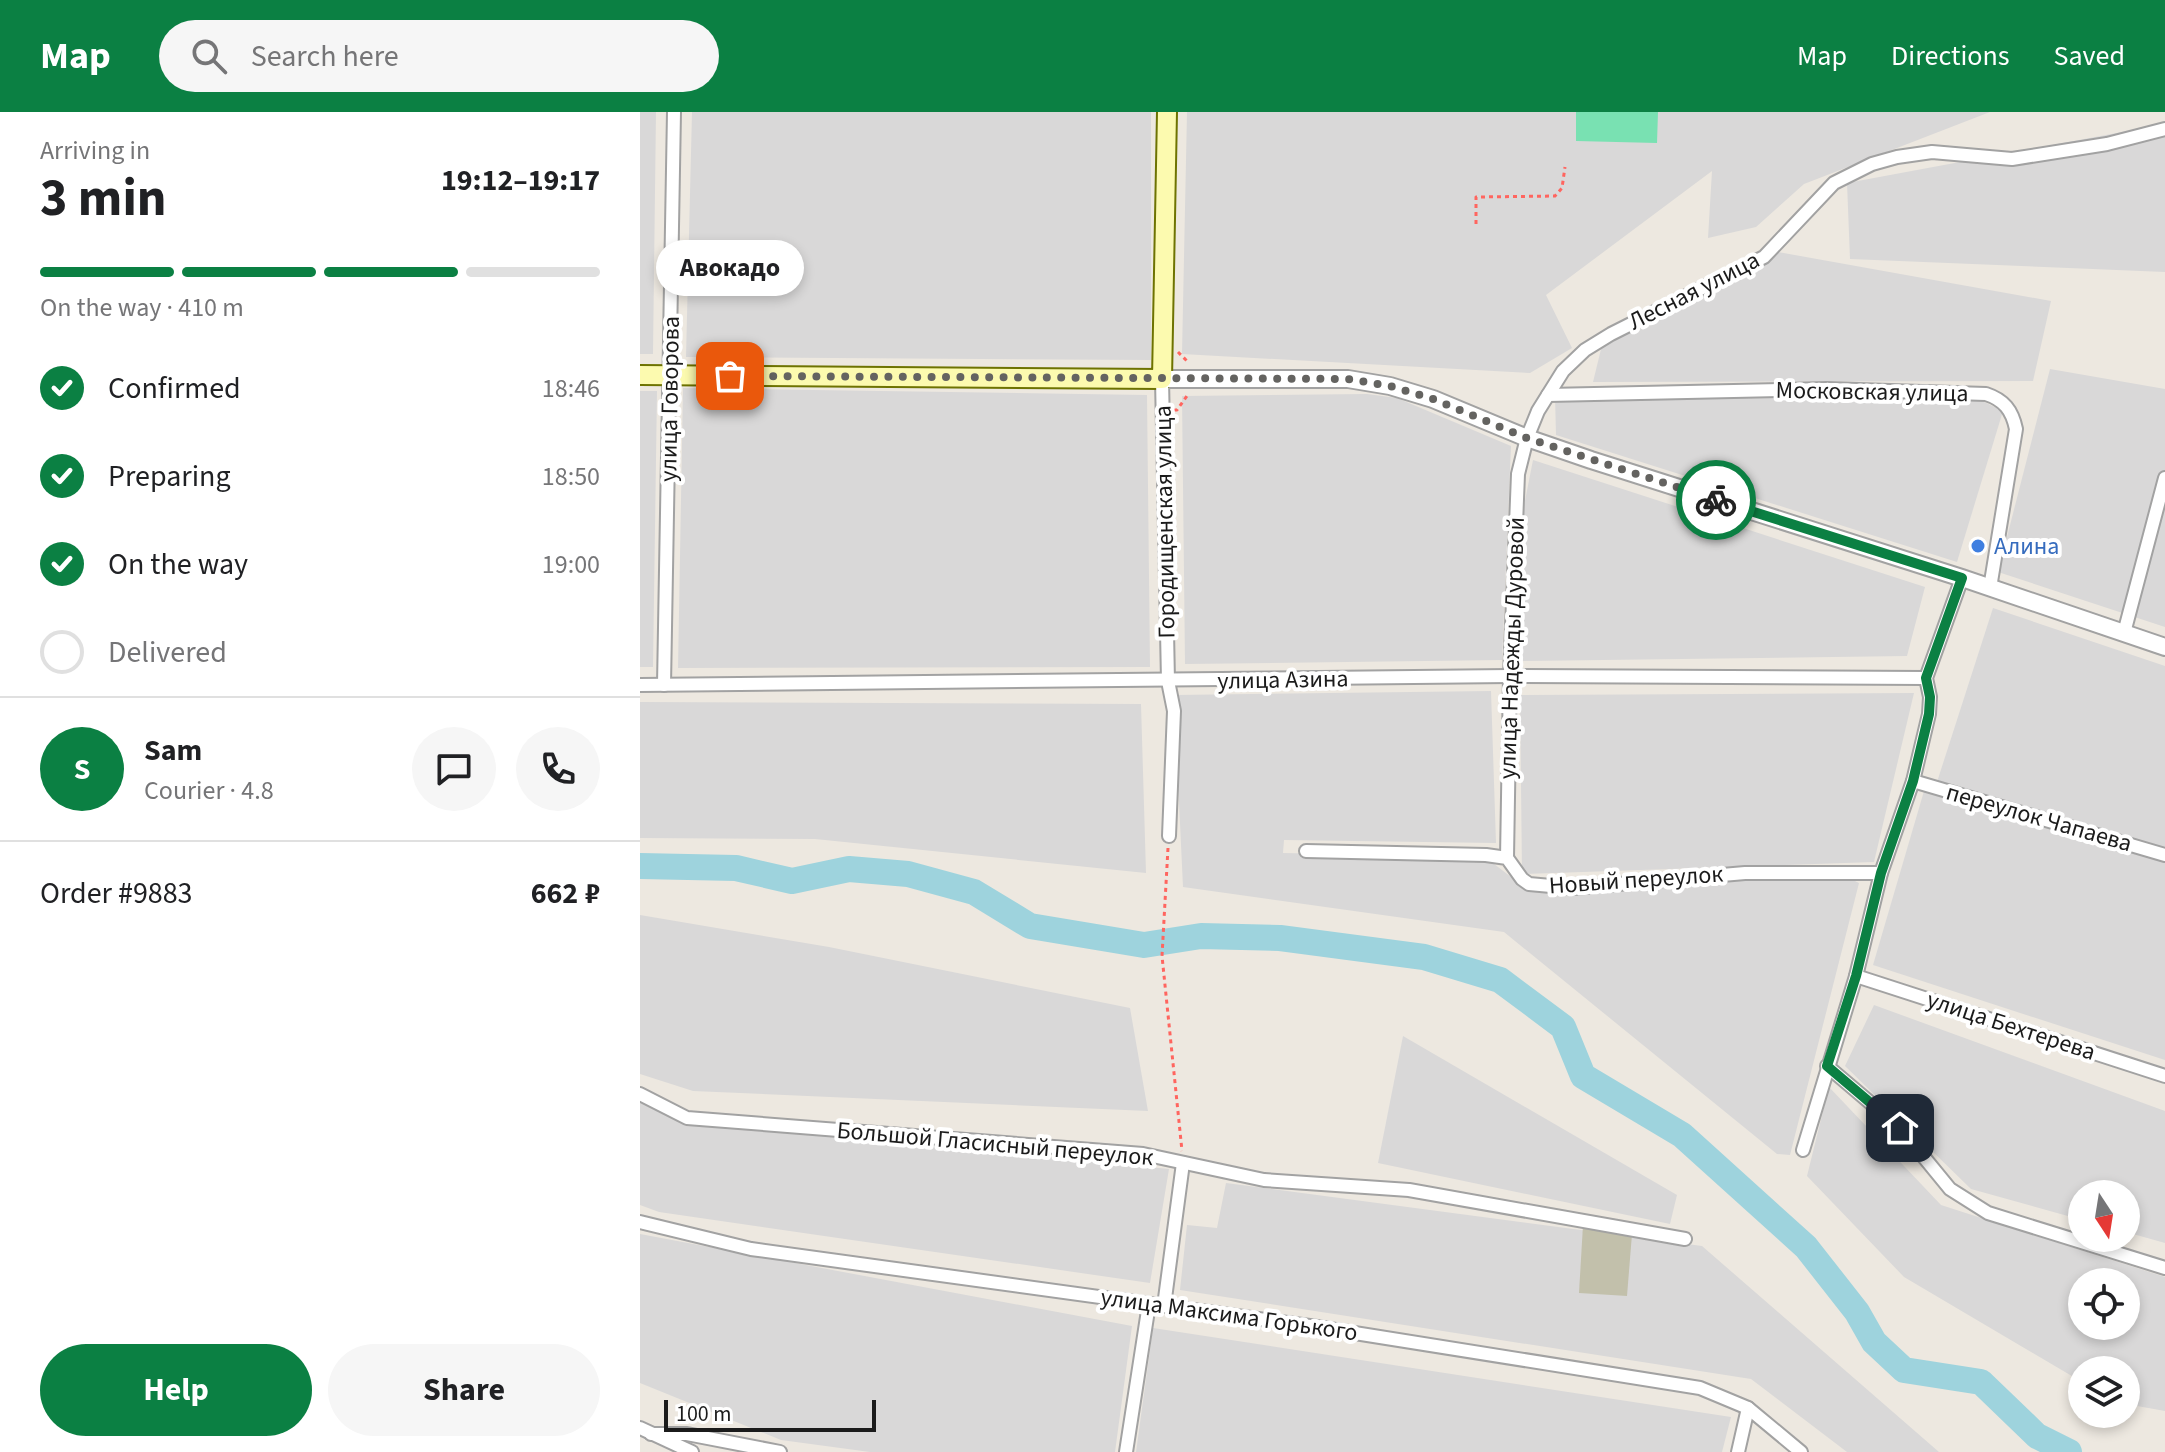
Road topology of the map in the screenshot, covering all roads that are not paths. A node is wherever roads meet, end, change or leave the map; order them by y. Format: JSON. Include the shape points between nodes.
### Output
{"nodes":[{"id":1,"x":674,"y":112,"type":"edge"},
{"id":2,"x":1167,"y":112,"type":"edge"},
{"id":3,"x":2165,"y":129,"type":"edge"},
{"id":4,"x":640,"y":375,"type":"edge"},
{"id":5,"x":671,"y":376,"type":"junction"},
{"id":6,"x":1162,"y":379,"type":"junction"},
{"id":7,"x":1548,"y":395,"type":"junction"},
{"id":8,"x":1527,"y":438,"type":"junction"},
{"id":9,"x":2165,"y":478,"type":"edge"},
{"id":10,"x":1962,"y":578,"type":"junction"},
{"id":11,"x":1990,"y":588,"type":"junction"},
{"id":12,"x":2124,"y":633,"type":"junction"},
{"id":13,"x":2165,"y":647,"type":"edge"},
{"id":14,"x":1510,"y":676,"type":"junction"},
{"id":15,"x":1926,"y":678,"type":"junction"},
{"id":16,"x":1168,"y":681,"type":"junction"},
{"id":17,"x":640,"y":685,"type":"edge"},
{"id":18,"x":664,"y":685,"type":"junction"},
{"id":19,"x":1913,"y":781,"type":"junction"},
{"id":20,"x":1169,"y":836,"type":"road end"},
{"id":21,"x":1306,"y":851,"type":"dead end"},
{"id":22,"x":2165,"y":855,"type":"edge"},
{"id":23,"x":1507,"y":858,"type":"junction"},
{"id":24,"x":1881,"y":873,"type":"junction"},
{"id":25,"x":1856,"y":976,"type":"junction"},
{"id":26,"x":1827,"y":1066,"type":"junction"},
{"id":27,"x":2165,"y":1076,"type":"edge"},
{"id":28,"x":640,"y":1094,"type":"edge"},
{"id":29,"x":1803,"y":1150,"type":"dead end"},
{"id":30,"x":1183,"y":1163,"type":"junction"},
{"id":31,"x":640,"y":1222,"type":"edge"},
{"id":32,"x":1685,"y":1239,"type":"dead end"},
{"id":33,"x":2165,"y":1268,"type":"edge"},
{"id":34,"x":1149,"y":1304,"type":"junction"},
{"id":35,"x":1164,"y":1306,"type":"junction"},
{"id":36,"x":1748,"y":1408,"type":"junction"},
{"id":37,"x":646,"y":1431,"type":"edge"},
{"id":38,"x":692,"y":1452,"type":"edge"},
{"id":39,"x":780,"y":1452,"type":"edge"},
{"id":40,"x":1126,"y":1452,"type":"edge"},
{"id":41,"x":1738,"y":1452,"type":"edge"},
{"id":42,"x":1801,"y":1452,"type":"edge"}],
"edges":[{"from":1,"to":5,"type":"street","name":"улица Говорова"},
{"from":2,"to":6,"type":"main road","name":"Городищенская улица"},
{"from":3,"to":7,"type":"street","name":"Лесная улица","via":[[2012,159],[1932,152],[1872,164],[1834,183],[1764,257],[1585,350]]},
{"from":4,"to":5,"type":"main road"},
{"from":5,"to":6,"type":"main road"},
{"from":5,"to":18,"type":"street","name":"улица Говорова"},
{"from":6,"to":8,"type":"street","via":[[1348,379],[1433,399]]},
{"from":6,"to":16,"type":"street","name":"Городищенская улица"},
{"from":7,"to":8,"type":"street","name":"Лесная улица"},
{"from":7,"to":11,"type":"street","name":"Московская улица","via":[[1827,389],[1996,398],[2010,410],[2016,429]]},
{"from":8,"to":10,"type":"street"},
{"from":8,"to":14,"type":"street","name":"улица Надежды Дуровой","via":[[1518,474]]},
{"from":9,"to":12,"type":"street"},
{"from":10,"to":11,"type":"street"},
{"from":10,"to":15,"type":"street"},
{"from":11,"to":12,"type":"street"},
{"from":12,"to":13,"type":"street"},
{"from":14,"to":15,"type":"street","name":"улица Азина"},
{"from":14,"to":16,"type":"street","name":"улица Азина"},
{"from":14,"to":23,"type":"street","name":"улица Надежды Дуровой"},
{"from":15,"to":19,"type":"street","via":[[1929,714]]},
{"from":16,"to":18,"type":"street","name":"улица Азина"},
{"from":16,"to":20,"type":"street","name":"Городищенская улица","via":[[1174,711]]},
{"from":17,"to":18,"type":"street","name":"улица Азина"},
{"from":19,"to":22,"type":"street","name":"переулок Чапаева"},
{"from":19,"to":24,"type":"street"},
{"from":21,"to":23,"type":"street"},
{"from":23,"to":24,"type":"street","name":"Новый переулок","via":[[1529,884],[1562,888],[1745,873]]},
{"from":24,"to":25,"type":"street"},
{"from":25,"to":26,"type":"street"},
{"from":25,"to":27,"type":"street","name":"улица Бехтерева"},
{"from":26,"to":29,"type":"street"},
{"from":26,"to":33,"type":"street","via":[[1900,1128],[1950,1189],[1988,1213]]},
{"from":28,"to":30,"type":"street","name":"Большой Гласисный переулок","via":[[687,1118],[1143,1154]]},
{"from":30,"to":32,"type":"street","name":"Большой Гласисный переулок","via":[[1264,1180],[1409,1190]]},
{"from":30,"to":35,"type":"street"},
{"from":31,"to":34,"type":"street","name":"улица Максима Горького","via":[[751,1249]]},
{"from":34,"to":35,"type":"street","name":"улица Максима Горького"},
{"from":34,"to":40,"type":"street"},
{"from":35,"to":36,"type":"street","name":"улица Максима Горького","via":[[1700,1388]]},
{"from":36,"to":41,"type":"street"},
{"from":36,"to":42,"type":"street","name":"улица Максима Горького"},
{"from":37,"to":38,"type":"street"},
{"from":37,"to":39,"type":"street"}]}
